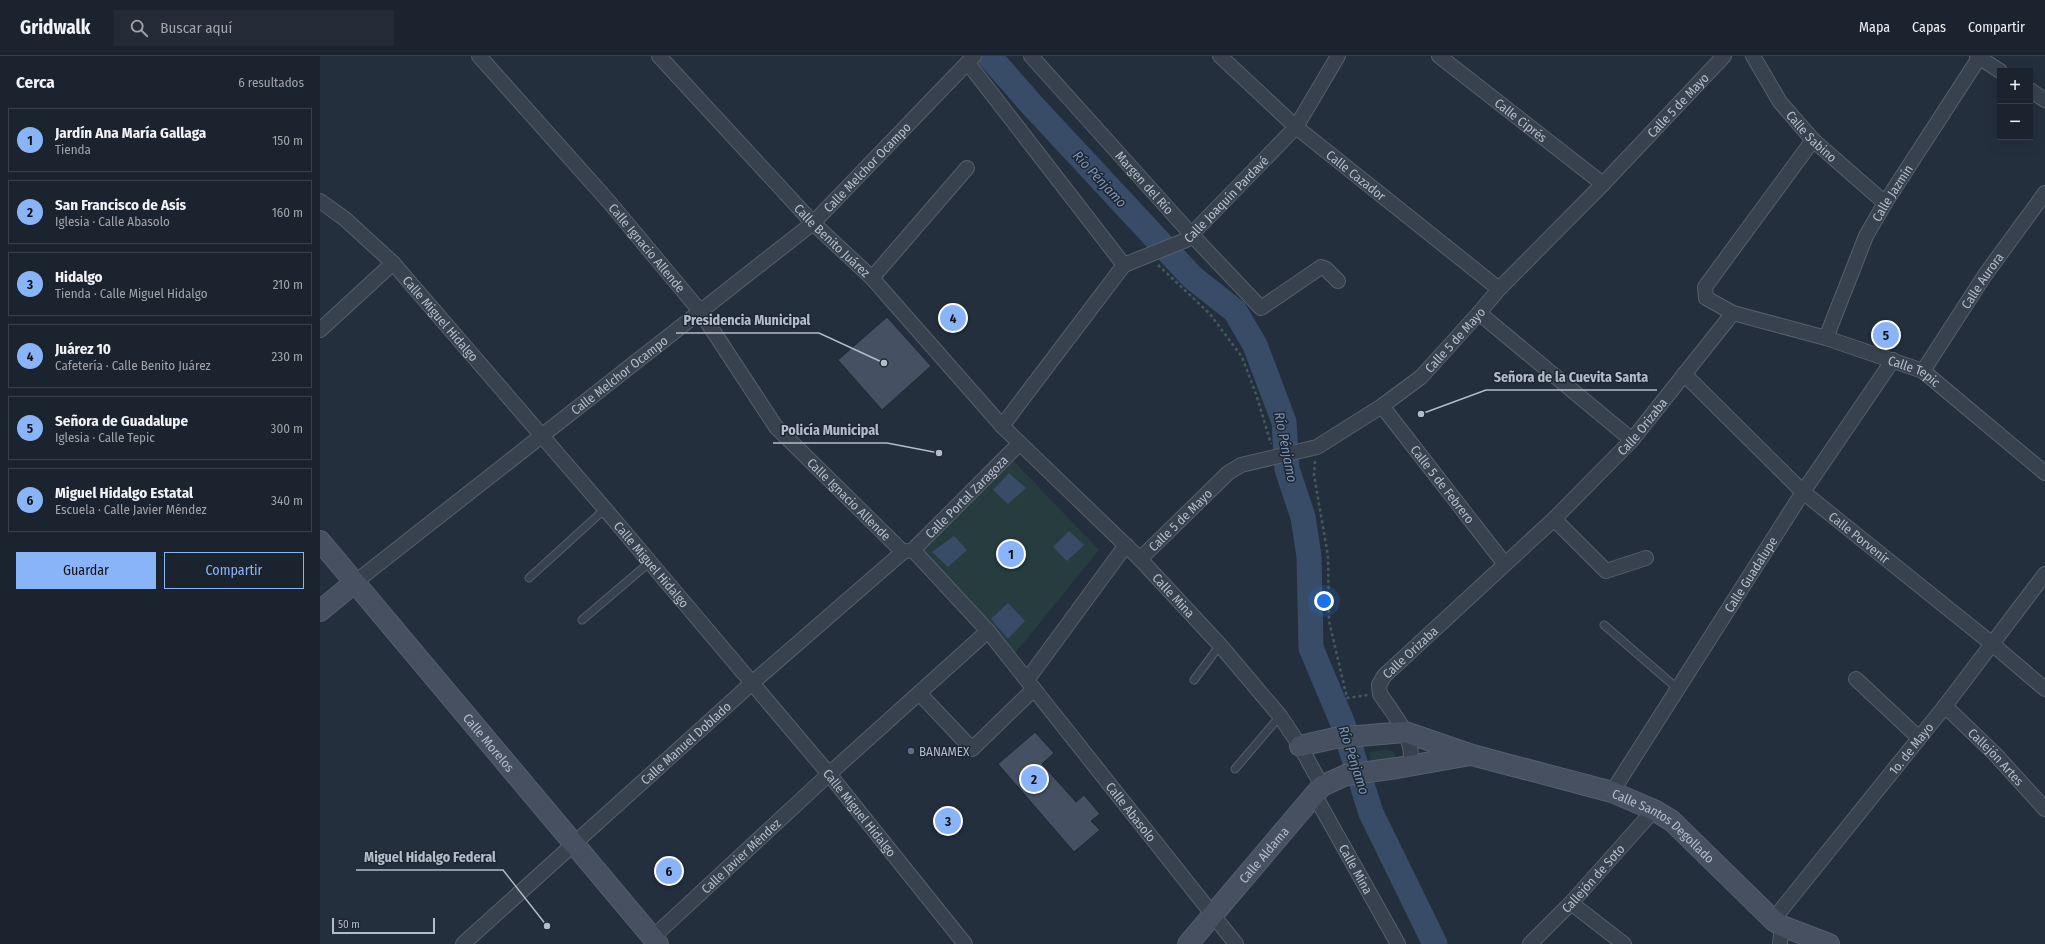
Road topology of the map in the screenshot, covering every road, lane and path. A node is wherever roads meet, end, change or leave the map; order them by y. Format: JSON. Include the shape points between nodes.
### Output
{"nodes":[{"id":1,"x":479,"y":56,"type":"edge"},
{"id":2,"x":659,"y":56,"type":"edge"},
{"id":3,"x":1031,"y":56,"type":"edge"},
{"id":4,"x":1220,"y":56,"type":"edge"},
{"id":5,"x":1338,"y":56,"type":"edge"},
{"id":6,"x":1440,"y":56,"type":"edge"},
{"id":7,"x":1724,"y":56,"type":"edge"},
{"id":8,"x":1753,"y":56,"type":"edge"},
{"id":9,"x":1978,"y":57,"type":"edge"},
{"id":10,"x":971,"y":59,"type":"edge"},
{"id":11,"x":1997,"y":69,"type":"edge"},
{"id":12,"x":2033,"y":92,"type":"edge"},
{"id":13,"x":2045,"y":100,"type":"edge"},
{"id":14,"x":1296,"y":127,"type":"junction"},
{"id":15,"x":1813,"y":140,"type":"junction"},
{"id":16,"x":967,"y":168,"type":"dead end"},
{"id":17,"x":1603,"y":184,"type":"junction"},
{"id":18,"x":320,"y":201,"type":"edge"},
{"id":19,"x":1885,"y":203,"type":"junction"},
{"id":20,"x":2042,"y":203,"type":"edge"},
{"id":21,"x":813,"y":223,"type":"junction"},
{"id":22,"x":1189,"y":237,"type":"junction"},
{"id":23,"x":1158,"y":252,"type":"junction"},
{"id":24,"x":393,"y":264,"type":"junction"},
{"id":25,"x":1124,"y":265,"type":"junction"},
{"id":26,"x":872,"y":278,"type":"junction"},
{"id":27,"x":1338,"y":281,"type":"dead end"},
{"id":28,"x":1498,"y":289,"type":"junction"},
{"id":29,"x":700,"y":311,"type":"junction"},
{"id":30,"x":1733,"y":313,"type":"junction"},
{"id":31,"x":1479,"y":314,"type":"junction"},
{"id":32,"x":320,"y":330,"type":"edge"},
{"id":33,"x":1826,"y":338,"type":"junction"},
{"id":34,"x":1893,"y":360,"type":"junction"},
{"id":35,"x":1923,"y":371,"type":"junction"},
{"id":36,"x":1684,"y":374,"type":"junction"},
{"id":37,"x":1382,"y":406,"type":"junction"},
{"id":38,"x":1002,"y":426,"type":"junction"},
{"id":39,"x":543,"y":436,"type":"junction"},
{"id":40,"x":1632,"y":440,"type":"junction"},
{"id":41,"x":1019,"y":444,"type":"junction"},
{"id":42,"x":1317,"y":447,"type":"junction"},
{"id":43,"x":1259,"y":460,"type":"junction"},
{"id":44,"x":2045,"y":473,"type":"edge"},
{"id":45,"x":1803,"y":492,"type":"junction"},
{"id":46,"x":606,"y":509,"type":"junction"},
{"id":47,"x":1554,"y":518,"type":"junction"},
{"id":48,"x":320,"y":541,"type":"edge"},
{"id":49,"x":1126,"y":545,"type":"junction"},
{"id":50,"x":908,"y":551,"type":"junction"},
{"id":51,"x":1646,"y":558,"type":"dead end"},
{"id":52,"x":1140,"y":560,"type":"junction"},
{"id":53,"x":650,"y":562,"type":"junction"},
{"id":54,"x":1504,"y":563,"type":"junction"},
{"id":55,"x":2045,"y":574,"type":"edge"},
{"id":56,"x":529,"y":578,"type":"dead end"},
{"id":57,"x":354,"y":583,"type":"junction"},
{"id":58,"x":320,"y":611,"type":"edge"},
{"id":59,"x":582,"y":620,"type":"dead end"},
{"id":60,"x":1604,"y":625,"type":"dead end"},
{"id":61,"x":988,"y":631,"type":"junction"},
{"id":62,"x":1991,"y":643,"type":"junction"},
{"id":63,"x":1220,"y":645,"type":"junction"},
{"id":64,"x":1856,"y":679,"type":"dead end"},
{"id":65,"x":1194,"y":680,"type":"dead end"},
{"id":66,"x":752,"y":683,"type":"junction"},
{"id":67,"x":1030,"y":684,"type":"junction"},
{"id":68,"x":1380,"y":689,"type":"junction"},
{"id":69,"x":1678,"y":689,"type":"junction"},
{"id":70,"x":2045,"y":689,"type":"edge"},
{"id":71,"x":919,"y":693,"type":"junction"},
{"id":72,"x":1945,"y":706,"type":"junction"},
{"id":73,"x":1280,"y":716,"type":"junction"},
{"id":74,"x":1405,"y":732,"type":"junction"},
{"id":75,"x":1919,"y":738,"type":"junction"},
{"id":76,"x":1300,"y":746,"type":"junction"},
{"id":77,"x":1472,"y":755,"type":"junction"},
{"id":78,"x":1403,"y":767,"type":"junction"},
{"id":79,"x":1235,"y":769,"type":"dead end"},
{"id":80,"x":829,"y":774,"type":"junction"},
{"id":81,"x":1346,"y":775,"type":"joint"},
{"id":82,"x":1318,"y":790,"type":"junction"},
{"id":83,"x":1612,"y":792,"type":"junction"},
{"id":84,"x":2045,"y":809,"type":"edge"},
{"id":85,"x":1654,"y":810,"type":"junction"},
{"id":86,"x":573,"y":843,"type":"junction"},
{"id":87,"x":1571,"y":903,"type":"junction"},
{"id":88,"x":1214,"y":914,"type":"junction"},
{"id":89,"x":1779,"y":930,"type":"edge"},
{"id":90,"x":655,"y":941,"type":"edge"},
{"id":91,"x":463,"y":944,"type":"edge"},
{"id":92,"x":965,"y":944,"type":"edge"},
{"id":93,"x":1188,"y":944,"type":"edge"},
{"id":94,"x":1236,"y":944,"type":"edge"},
{"id":95,"x":1398,"y":944,"type":"edge"},
{"id":96,"x":1530,"y":944,"type":"edge"},
{"id":97,"x":1624,"y":944,"type":"edge"},
{"id":98,"x":1829,"y":944,"type":"edge"}],
"edges":[{"from":1,"to":29,"type":"street","name":"Calle Ignacio Allende","via":[[610,203]]},
{"from":2,"to":21,"type":"street","name":"Calle Benito Juárez"},
{"from":3,"to":22,"type":"street","name":"Margen del Río"},
{"from":4,"to":14,"type":"street","name":"Calle Cazador"},
{"from":5,"to":14,"type":"street","name":"Calle Joaquín Pardavé"},
{"from":6,"to":17,"type":"street","name":"Calle Ciprés"},
{"from":7,"to":17,"type":"street","name":"Calle 5 de Mayo"},
{"from":8,"to":15,"type":"street","name":"Calle Sabino","via":[[1780,102]]},
{"from":9,"to":11,"type":"street"},
{"from":9,"to":19,"type":"street","name":"Calle Jazmín"},
{"from":10,"to":21,"type":"street","name":"Calle Melchor Ocampo"},
{"from":10,"to":25,"type":"street"},
{"from":12,"to":13,"type":"street"},
{"from":14,"to":22,"type":"street","name":"Calle Joaquín Pardavé"},
{"from":14,"to":28,"type":"street","name":"Calle Cazador"},
{"from":15,"to":19,"type":"street","name":"Calle Sabino"},
{"from":15,"to":30,"type":"street","via":[[1705,287],[1706,298]]},
{"from":16,"to":26,"type":"street"},
{"from":17,"to":28,"type":"street","name":"Calle 5 de Mayo"},
{"from":18,"to":24,"type":"street","name":"Calle Miguel Hidalgo","via":[[345,219]]},
{"from":19,"to":33,"type":"street","name":"Calle Jazmín","via":[[1866,236]]},
{"from":20,"to":35,"type":"street","name":"Calle Aurora","via":[[1985,275]]},
{"from":21,"to":26,"type":"street","name":"Calle Benito Juárez"},
{"from":21,"to":29,"type":"street","name":"Calle Melchor Ocampo"},
{"from":22,"to":23,"type":"street","name":"Calle Joaquín Pardavé"},
{"from":22,"to":27,"type":"street","name":"Margen del Río","via":[[1261,308],[1321,267]]},
{"from":23,"to":25,"type":"street","name":"Calle Joaquín Pardavé"},
{"from":23,"to":43,"type":"path","via":[[1155,263],[1210,314],[1242,357],[1258,397],[1272,449]]},
{"from":24,"to":32,"type":"street"},
{"from":24,"to":39,"type":"street","name":"Calle Miguel Hidalgo"},
{"from":25,"to":38,"type":"street"},
{"from":26,"to":38,"type":"street","name":"Calle Benito Juárez"},
{"from":28,"to":31,"type":"street","name":"Calle 5 de Mayo"},
{"from":29,"to":39,"type":"street","name":"Calle Melchor Ocampo"},
{"from":29,"to":50,"type":"street","name":"Calle Ignacio Allende","via":[[776,427]]},
{"from":30,"to":33,"type":"street","name":"Calle Tepic"},
{"from":30,"to":36,"type":"street","name":"Calle Orizaba"},
{"from":31,"to":37,"type":"street","name":"Calle 5 de Mayo","via":[[1421,377]]},
{"from":31,"to":40,"type":"street"},
{"from":33,"to":34,"type":"street","name":"Calle Tepic"},
{"from":34,"to":35,"type":"street","name":"Calle Tepic"},
{"from":34,"to":45,"type":"street","name":"Calle Guadalupe"},
{"from":35,"to":44,"type":"street","name":"Calle Tepic"},
{"from":36,"to":40,"type":"street","name":"Calle Orizaba"},
{"from":36,"to":45,"type":"street","name":"Calle Porvenir"},
{"from":37,"to":42,"type":"street","name":"Calle 5 de Mayo"},
{"from":37,"to":54,"type":"street","name":"Calle 5 de Febrero"},
{"from":38,"to":41,"type":"street","name":"Calle Mina"},
{"from":39,"to":46,"type":"street","name":"Calle Miguel Hidalgo"},
{"from":39,"to":57,"type":"street","name":"Calle Melchor Ocampo"},
{"from":40,"to":47,"type":"street","name":"Calle Orizaba"},
{"from":41,"to":49,"type":"street","name":"Calle Mina"},
{"from":41,"to":50,"type":"street","name":"Calle Portal Zaragoza"},
{"from":42,"to":43,"type":"street","name":"Calle 5 de Mayo"},
{"from":42,"to":68,"type":"path","via":[[1314,475],[1328,556],[1329,620],[1347,698]]},
{"from":43,"to":52,"type":"street","name":"Calle 5 de Mayo","via":[[1241,465],[1228,473]]},
{"from":45,"to":62,"type":"street","name":"Calle Porvenir"},
{"from":45,"to":69,"type":"street","name":"Calle Guadalupe"},
{"from":46,"to":53,"type":"street","name":"Calle Miguel Hidalgo"},
{"from":46,"to":56,"type":"lane"},
{"from":47,"to":51,"type":"street","via":[[1606,571]]},
{"from":47,"to":54,"type":"street","name":"Calle Orizaba"},
{"from":48,"to":57,"type":"street","name":"Calle Morelos"},
{"from":49,"to":52,"type":"street","name":"Calle Mina"},
{"from":49,"to":67,"type":"street"},
{"from":50,"to":61,"type":"street","name":"Calle Ignacio Allende"},
{"from":50,"to":66,"type":"street","name":"Calle Manuel Doblado"},
{"from":52,"to":63,"type":"street","name":"Calle Mina"},
{"from":53,"to":59,"type":"lane"},
{"from":53,"to":66,"type":"street","name":"Calle Miguel Hidalgo"},
{"from":54,"to":68,"type":"street","name":"Calle Orizaba","via":[[1384,676]]},
{"from":55,"to":62,"type":"street","name":"1o. de Mayo"},
{"from":57,"to":58,"type":"street","name":"Calle Melchor Ocampo"},
{"from":57,"to":86,"type":"street","name":"Calle Morelos"},
{"from":60,"to":69,"type":"lane"},
{"from":61,"to":67,"type":"street","name":"Calle Abasolo"},
{"from":61,"to":71,"type":"street","name":"Calle Javier Méndez"},
{"from":62,"to":70,"type":"street","name":"Calle Porvenir"},
{"from":62,"to":72,"type":"street","name":"1o. de Mayo"},
{"from":63,"to":65,"type":"lane"},
{"from":63,"to":73,"type":"street","name":"Calle Mina"},
{"from":64,"to":75,"type":"street"},
{"from":66,"to":80,"type":"street","name":"Calle Miguel Hidalgo"},
{"from":66,"to":86,"type":"street","name":"Calle Manuel Doblado"},
{"from":67,"to":71,"type":"street","via":[[972,749]]},
{"from":67,"to":88,"type":"street","name":"Calle Abasolo"},
{"from":68,"to":74,"type":"street"},
{"from":69,"to":83,"type":"street","name":"Calle Guadalupe"},
{"from":71,"to":80,"type":"street","name":"Calle Javier Méndez"},
{"from":72,"to":75,"type":"street","name":"1o. de Mayo"},
{"from":72,"to":84,"type":"street","name":"Callejón Artes","via":[[1995,754]]},
{"from":73,"to":76,"type":"street","name":"Calle Mina"},
{"from":73,"to":79,"type":"lane"},
{"from":74,"to":76,"type":"street","name":"Calle Santos Degollado","via":[[1335,738]]},
{"from":74,"to":77,"type":"street","name":"Calle Santos Degollado"},
{"from":74,"to":78,"type":"street","via":[[1412,754]]},
{"from":75,"to":89,"type":"street","name":"1o. de Mayo"},
{"from":76,"to":82,"type":"street","name":"Calle Mina"},
{"from":77,"to":78,"type":"street","name":"Calle Santos Degollado"},
{"from":77,"to":83,"type":"street","name":"Calle Santos Degollado"},
{"from":78,"to":81,"type":"street","name":"Calle Santos Degollado"},
{"from":80,"to":90,"type":"street","name":"Calle Javier Méndez"},
{"from":80,"to":92,"type":"street","name":"Calle Miguel Hidalgo"},
{"from":81,"to":82,"type":"street","name":"Calle Aldama"},
{"from":82,"to":88,"type":"street","name":"Calle Aldama"},
{"from":82,"to":95,"type":"street","name":"Calle Mina"},
{"from":83,"to":85,"type":"street","name":"Calle Santos Degollado"},
{"from":85,"to":87,"type":"street","name":"Callejón de Soto"},
{"from":85,"to":89,"type":"street","name":"Calle Santos Degollado","via":[[1672,821]]},
{"from":86,"to":90,"type":"street","name":"Calle Morelos"},
{"from":86,"to":91,"type":"street","name":"Calle Manuel Doblado"},
{"from":87,"to":96,"type":"street","name":"Callejón de Soto"},
{"from":87,"to":97,"type":"street"},
{"from":88,"to":93,"type":"street","name":"Calle Aldama"},
{"from":88,"to":94,"type":"street","name":"Calle Abasolo"},
{"from":89,"to":98,"type":"street","name":"Calle Santos Degollado"}]}
